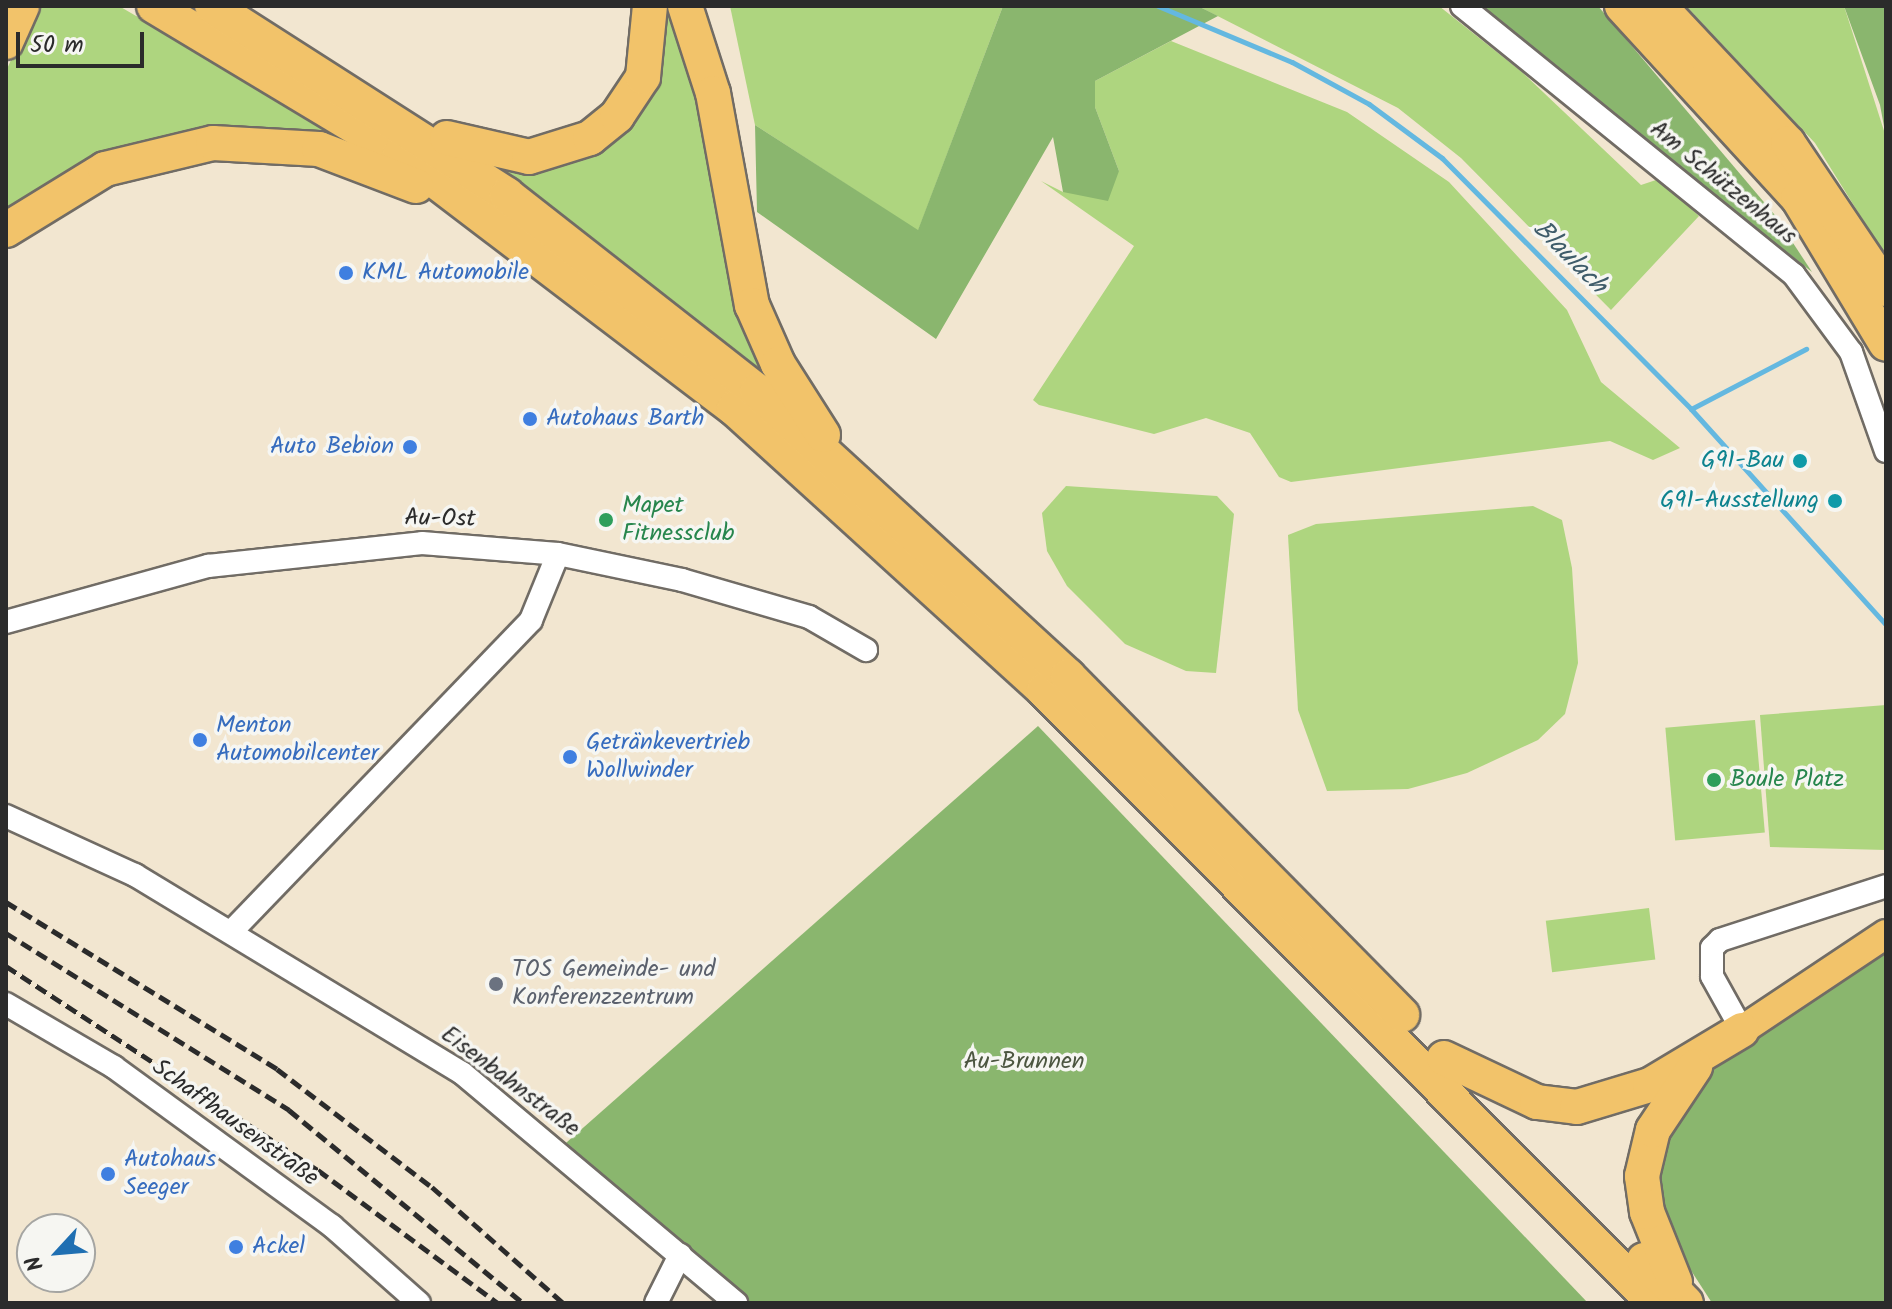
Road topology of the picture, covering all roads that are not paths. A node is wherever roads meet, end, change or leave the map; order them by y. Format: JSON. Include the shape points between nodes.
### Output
{"nodes":[{"id":1,"x":154,"y":6,"type":"edge"},
{"id":2,"x":212,"y":6,"type":"edge"},
{"id":3,"x":650,"y":6,"type":"edge"},
{"id":4,"x":685,"y":6,"type":"edge"},
{"id":5,"x":1462,"y":6,"type":"edge"},
{"id":6,"x":1622,"y":6,"type":"edge"},
{"id":7,"x":1659,"y":6,"type":"edge"},
{"id":8,"x":411,"y":128,"type":"junction"},
{"id":9,"x":463,"y":198,"type":"junction"},
{"id":10,"x":6,"y":230,"type":"edge"},
{"id":11,"x":1886,"y":289,"type":"edge"},
{"id":12,"x":1886,"y":344,"type":"edge"},
{"id":13,"x":1886,"y":451,"type":"edge"},
{"id":14,"x":836,"y":460,"type":"junction"},
{"id":15,"x":558,"y":554,"type":"junction"},
{"id":16,"x":6,"y":622,"type":"edge"},
{"id":17,"x":866,"y":650,"type":"dead end"},
{"id":18,"x":6,"y":816,"type":"edge"},
{"id":19,"x":1886,"y":886,"type":"edge"},
{"id":20,"x":232,"y":931,"type":"junction"},
{"id":21,"x":1886,"y":934,"type":"edge"},
{"id":22,"x":6,"y":1004,"type":"edge"},
{"id":23,"x":1742,"y":1030,"type":"junction"},
{"id":24,"x":1444,"y":1058,"type":"junction"},
{"id":25,"x":1701,"y":1059,"type":"junction"},
{"id":26,"x":680,"y":1255,"type":"junction"},
{"id":27,"x":1675,"y":1302,"type":"edge"},
{"id":28,"x":419,"y":1303,"type":"edge"},
{"id":29,"x":656,"y":1303,"type":"edge"},
{"id":30,"x":736,"y":1303,"type":"edge"}],
"edges":[{"from":1,"to":9,"type":"highway","via":[[288,82]]},
{"from":2,"to":8,"type":"highway"},
{"from":3,"to":8,"type":"highway","via":[[643,77],[617,116],[577,145],[514,157]]},
{"from":4,"to":14,"type":"highway","via":[[713,93],[752,305],[778,364]]},
{"from":5,"to":13,"type":"street","name":"Am Schützenhaus","via":[[1802,283],[1851,352]]},
{"from":6,"to":12,"type":"highway","via":[[1789,186]]},
{"from":7,"to":11,"type":"highway","via":[[1788,143]]},
{"from":8,"to":14,"type":"highway","via":[[617,277]]},
{"from":9,"to":10,"type":"highway","via":[[319,149],[213,143],[105,169]]},
{"from":9,"to":27,"type":"highway","via":[[711,389],[968,617]]},
{"from":14,"to":24,"type":"highway","via":[[1135,741]]},
{"from":15,"to":16,"type":"street","name":"Au-Ost","via":[[422,543],[278,554],[133,583]]},
{"from":15,"to":17,"type":"street","name":"Au-Ost","via":[[809,617]]},
{"from":15,"to":20,"type":"street","via":[[531,620]]},
{"from":18,"to":20,"type":"street","name":"Eisenbahnstraße","via":[[105,858]]},
{"from":19,"to":23,"type":"street","via":[[1712,948],[1712,976]]},
{"from":20,"to":26,"type":"street","name":"Eisenbahnstraße","via":[[462,1073]]},
{"from":21,"to":23,"type":"main road"},
{"from":22,"to":28,"type":"street","name":"Schaffhausenstraße","via":[[114,1067],[332,1226]]},
{"from":23,"to":25,"type":"highway"},
{"from":24,"to":25,"type":"highway","via":[[1537,1102],[1577,1107],[1630,1095]]},
{"from":24,"to":27,"type":"highway"},
{"from":25,"to":27,"type":"highway","via":[[1666,1105],[1642,1176]]},
{"from":26,"to":29,"type":"street"},
{"from":26,"to":30,"type":"street","name":"Eisenbahnstraße"}]}
